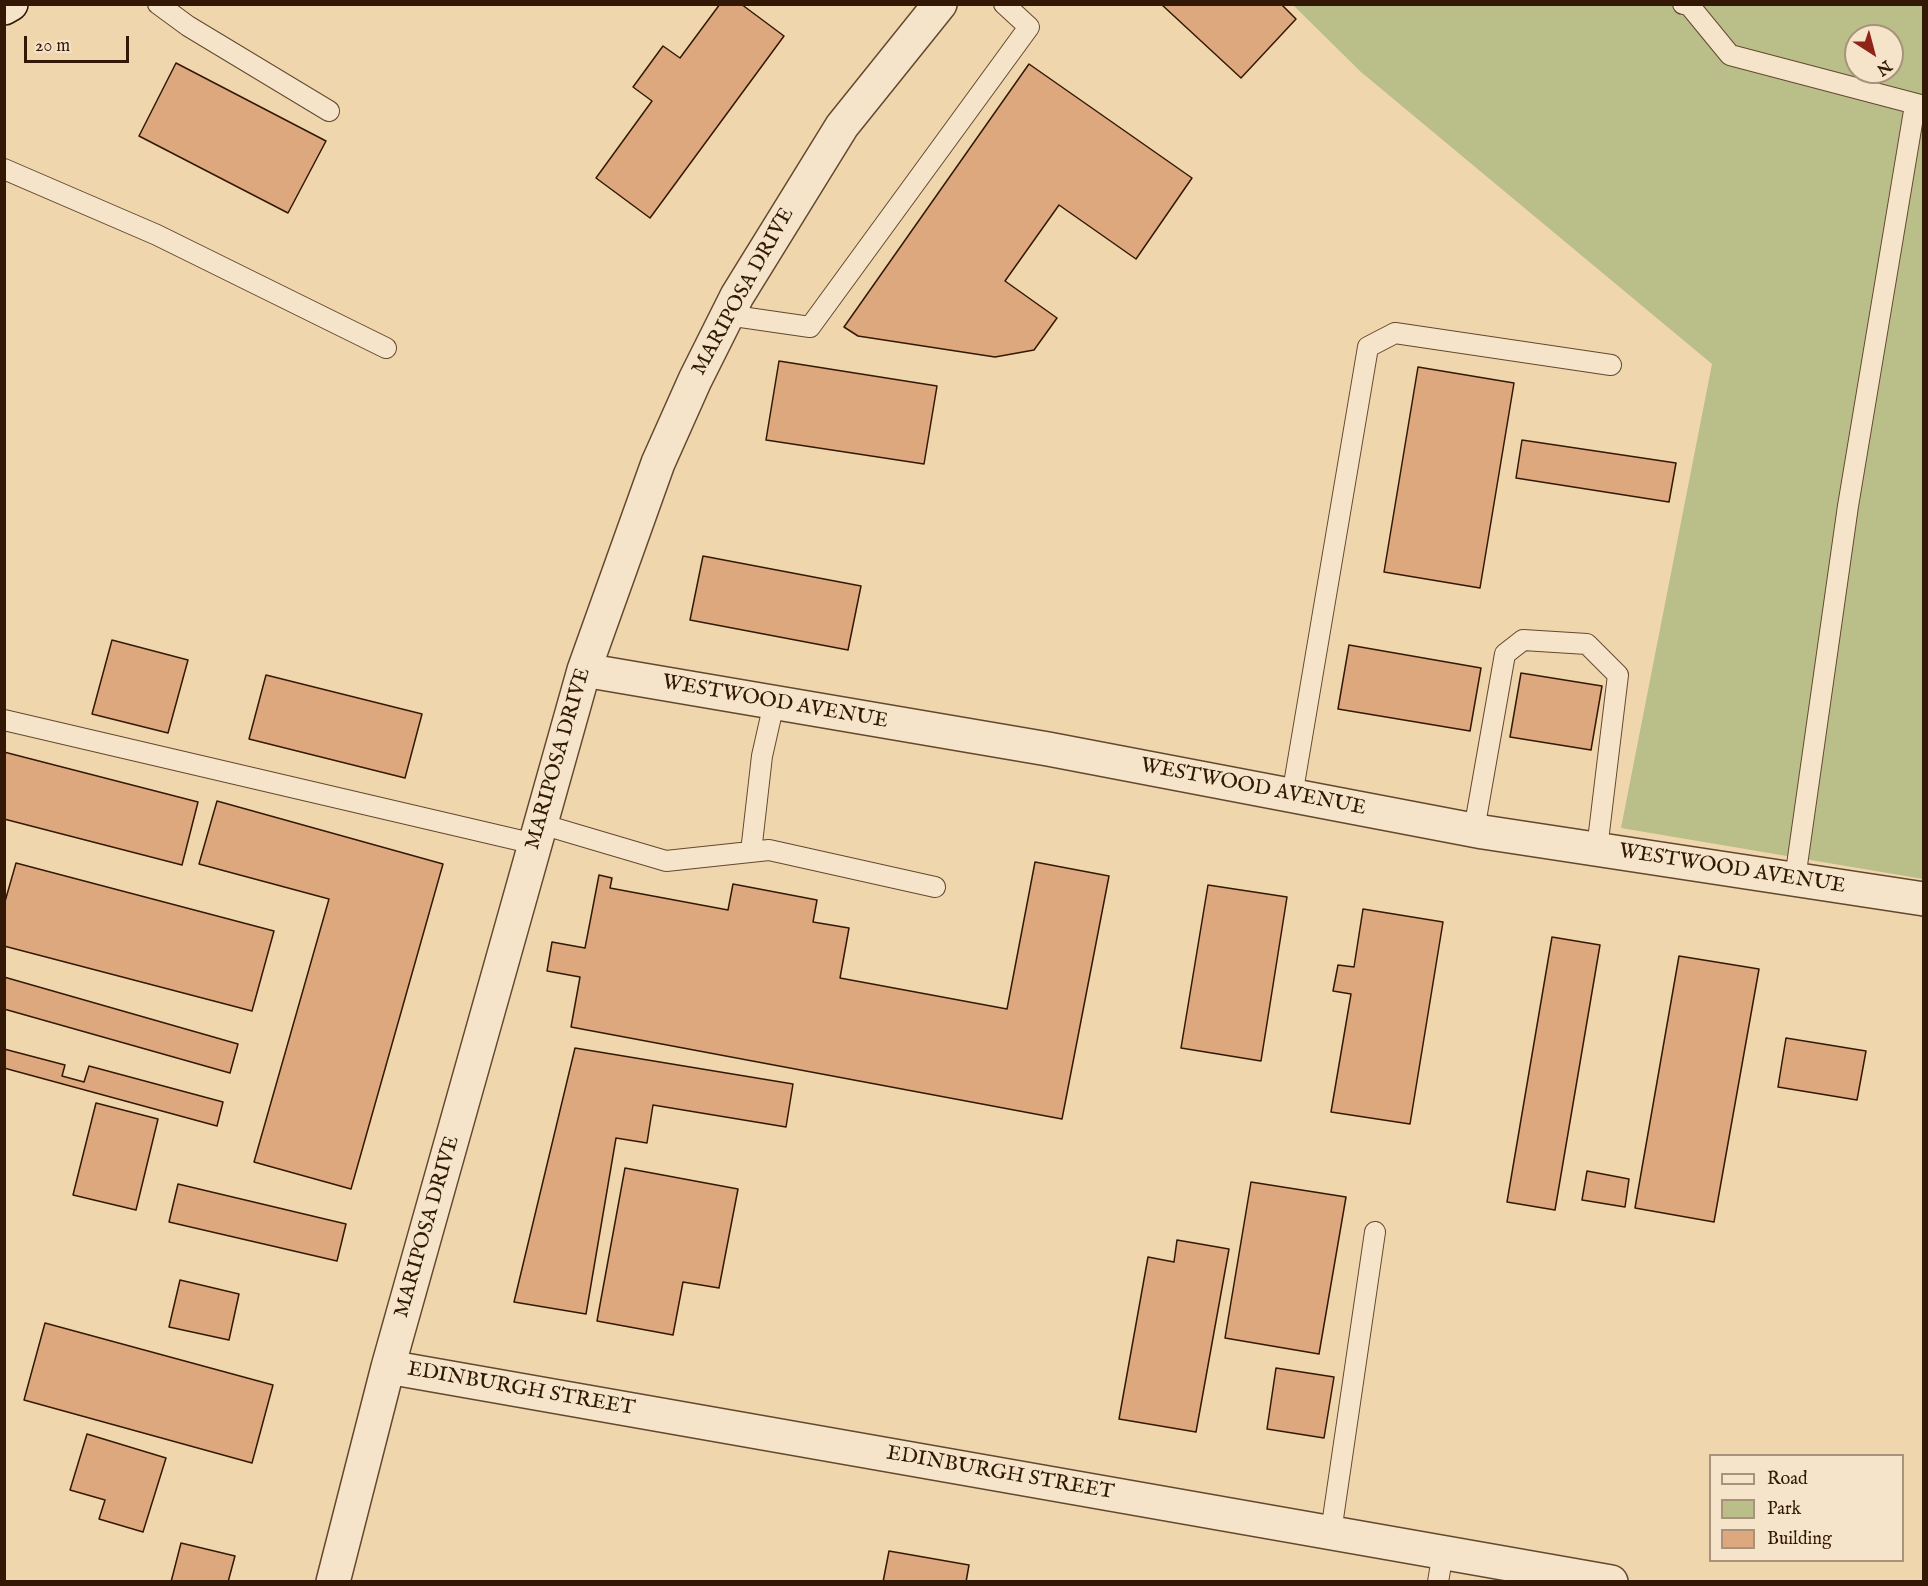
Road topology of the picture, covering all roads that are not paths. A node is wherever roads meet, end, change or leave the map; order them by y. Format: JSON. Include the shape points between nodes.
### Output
{"nodes":[{"id":1,"x":11,"y":4,"type":"edge"},
{"id":2,"x":158,"y":4,"type":"edge"},
{"id":3,"x":940,"y":4,"type":"edge"},
{"id":4,"x":1004,"y":4,"type":"edge"},
{"id":5,"x":1683,"y":4,"type":"edge"},
{"id":6,"x":4,"y":8,"type":"edge"},
{"id":7,"x":1919,"y":105,"type":"edge"},
{"id":8,"x":329,"y":111,"type":"dead end"},
{"id":9,"x":4,"y":169,"type":"edge"},
{"id":10,"x":727,"y":315,"type":"junction"},
{"id":11,"x":386,"y":348,"type":"dead end"},
{"id":12,"x":1611,"y":365,"type":"dead end"},
{"id":13,"x":584,"y":670,"type":"junction"},
{"id":14,"x":774,"y":703,"type":"junction"},
{"id":15,"x":4,"y":720,"type":"edge"},
{"id":16,"x":1292,"y":796,"type":"junction"},
{"id":17,"x":1474,"y":830,"type":"junction"},
{"id":18,"x":538,"y":834,"type":"junction"},
{"id":19,"x":1597,"y":849,"type":"junction"},
{"id":20,"x":751,"y":852,"type":"junction"},
{"id":21,"x":1795,"y":879,"type":"junction"},
{"id":22,"x":935,"y":887,"type":"dead end"},
{"id":23,"x":1923,"y":899,"type":"edge"},
{"id":24,"x":1375,"y":1232,"type":"dead end"},
{"id":25,"x":388,"y":1367,"type":"junction"},
{"id":26,"x":1330,"y":1532,"type":"junction"},
{"id":27,"x":1440,"y":1567,"type":"edge"},
{"id":28,"x":333,"y":1581,"type":"edge"},
{"id":29,"x":1611,"y":1581,"type":"edge"}],
"edges":[{"from":1,"to":6,"type":"street"},
{"from":2,"to":8,"type":"lane"},
{"from":3,"to":10,"type":"street","name":"MARIPOSA DRIVE","via":[[842,126]]},
{"from":4,"to":10,"type":"lane","via":[[1029,27],[810,327]]},
{"from":5,"to":7,"type":"lane","via":[[1689,5],[1730,55]]},
{"from":7,"to":21,"type":"lane","via":[[1848,506]]},
{"from":9,"to":11,"type":"lane","via":[[157,235]]},
{"from":10,"to":13,"type":"street","name":"MARIPOSA DRIVE","via":[[658,463]]},
{"from":12,"to":16,"type":"lane","via":[[1395,333],[1368,347]]},
{"from":13,"to":14,"type":"street","name":"WESTWOOD AVENUE"},
{"from":13,"to":18,"type":"street","name":"MARIPOSA DRIVE"},
{"from":14,"to":16,"type":"street","name":"WESTWOOD AVENUE","via":[[1048,749]]},
{"from":14,"to":20,"type":"lane","via":[[762,756]]},
{"from":15,"to":18,"type":"lane"},
{"from":16,"to":17,"type":"street","name":"WESTWOOD AVENUE"},
{"from":17,"to":19,"type":"street","name":"WESTWOOD AVENUE"},
{"from":17,"to":19,"type":"lane","via":[[1505,654],[1523,640],[1587,644],[1618,675]]},
{"from":18,"to":20,"type":"lane","via":[[666,861]]},
{"from":18,"to":25,"type":"street","name":"MARIPOSA DRIVE"},
{"from":19,"to":21,"type":"street","name":"WESTWOOD AVENUE"},
{"from":20,"to":22,"type":"lane","via":[[769,850]]},
{"from":21,"to":23,"type":"street","name":"WESTWOOD AVENUE"},
{"from":24,"to":26,"type":"lane"},
{"from":25,"to":26,"type":"street","name":"EDINBURGH STREET"},
{"from":25,"to":28,"type":"street","name":"MARIPOSA DRIVE"},
{"from":26,"to":27,"type":"street","name":"EDINBURGH STREET"},
{"from":27,"to":29,"type":"street","name":"EDINBURGH STREET"}]}
